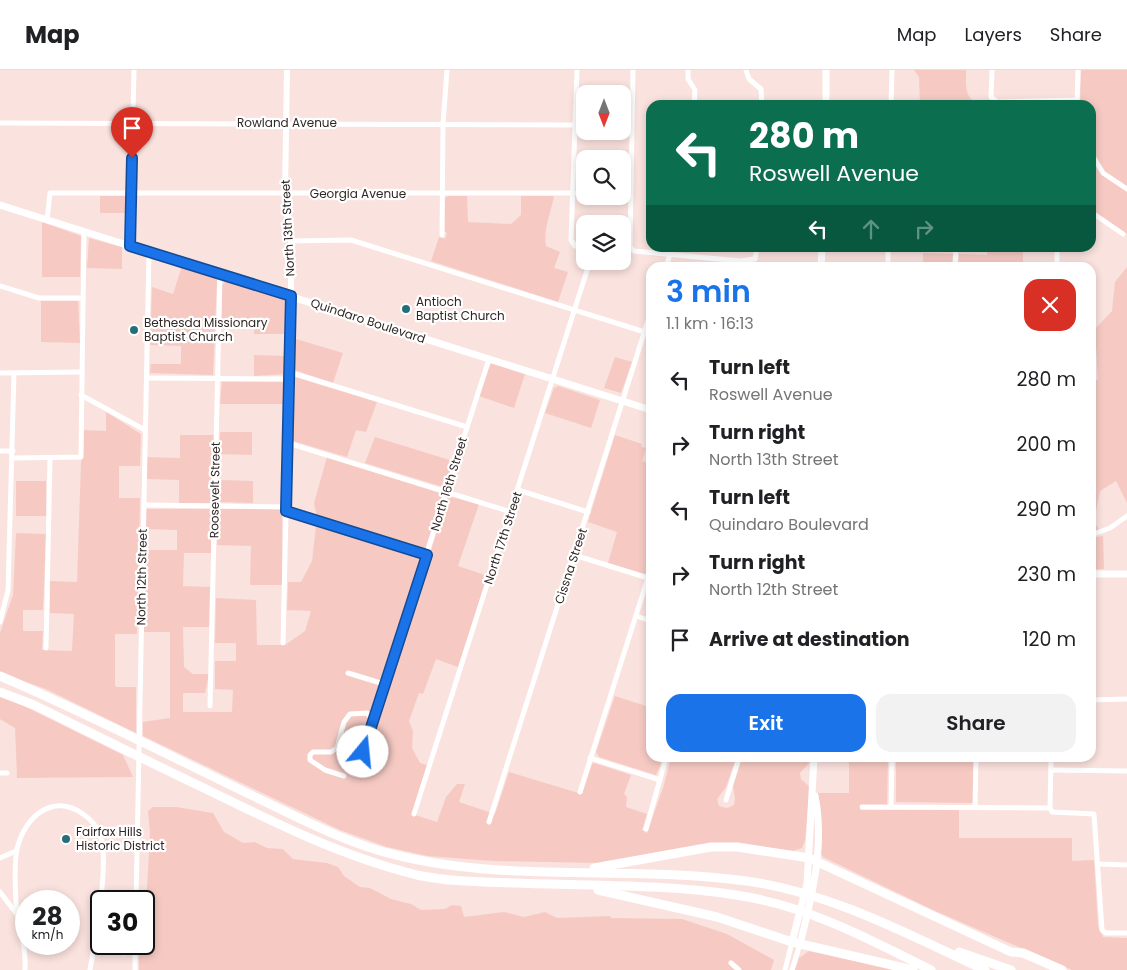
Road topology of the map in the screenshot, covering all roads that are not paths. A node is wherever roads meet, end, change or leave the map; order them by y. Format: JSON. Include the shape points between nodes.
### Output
{"nodes":[{"id":1,"x":134,"y":70,"type":"edge"},
{"id":2,"x":287,"y":70,"type":"edge"},
{"id":3,"x":447,"y":70,"type":"edge"},
{"id":4,"x":577,"y":70,"type":"edge"},
{"id":5,"x":633,"y":70,"type":"edge"},
{"id":6,"x":688,"y":70,"type":"edge"},
{"id":7,"x":746,"y":70,"type":"edge"},
{"id":8,"x":826,"y":70,"type":"edge"},
{"id":9,"x":892,"y":70,"type":"edge"},
{"id":10,"x":992,"y":70,"type":"edge"},
{"id":11,"x":1078,"y":70,"type":"edge"},
{"id":12,"x":694,"y":100,"type":"edge"},
{"id":13,"x":762,"y":100,"type":"edge"},
{"id":14,"x":826,"y":100,"type":"edge"},
{"id":15,"x":891,"y":100,"type":"edge"},
{"id":16,"x":994,"y":100,"type":"edge"},
{"id":17,"x":1077,"y":100,"type":"edge"},
{"id":18,"x":0,"y":123,"type":"edge"},
{"id":19,"x":133,"y":123,"type":"junction"},
{"id":20,"x":286,"y":123,"type":"junction"},
{"id":21,"x":443,"y":124,"type":"junction"},
{"id":22,"x":575,"y":125,"type":"junction"},
{"id":23,"x":1096,"y":161,"type":"edge"},
{"id":24,"x":1127,"y":189,"type":"edge"},
{"id":25,"x":131,"y":193,"type":"junction"},
{"id":26,"x":442,"y":193,"type":"junction"},
{"id":27,"x":574,"y":193,"type":"junction"},
{"id":28,"x":285,"y":194,"type":"junction"},
{"id":29,"x":0,"y":205,"type":"edge"},
{"id":30,"x":1096,"y":215,"type":"edge"},
{"id":31,"x":48,"y":220,"type":"junction"},
{"id":32,"x":84,"y":232,"type":"junction"},
{"id":33,"x":1123,"y":234,"type":"dead end"},
{"id":34,"x":442,"y":235,"type":"dead end"},
{"id":35,"x":291,"y":241,"type":"junction"},
{"id":36,"x":130,"y":246,"type":"junction"},
{"id":37,"x":576,"y":246,"type":"edge"},
{"id":38,"x":646,"y":251,"type":"edge"},
{"id":39,"x":149,"y":252,"type":"junction"},
{"id":40,"x":652,"y":252,"type":"edge"},
{"id":41,"x":691,"y":252,"type":"edge"},
{"id":42,"x":756,"y":252,"type":"edge"},
{"id":43,"x":670,"y":254,"type":"junction"},
{"id":44,"x":691,"y":256,"type":"junction"},
{"id":45,"x":740,"y":261,"type":"joint"},
{"id":46,"x":668,"y":262,"type":"edge"},
{"id":47,"x":587,"y":270,"type":"edge"},
{"id":48,"x":220,"y":274,"type":"junction"},
{"id":49,"x":0,"y":286,"type":"edge"},
{"id":50,"x":291,"y":296,"type":"junction"},
{"id":51,"x":83,"y":298,"type":"junction"},
{"id":52,"x":575,"y":310,"type":"junction"},
{"id":53,"x":646,"y":326,"type":"edge"},
{"id":54,"x":644,"y":332,"type":"junction"},
{"id":55,"x":489,"y":359,"type":"junction"},
{"id":56,"x":82,"y":372,"type":"junction"},
{"id":57,"x":289,"y":372,"type":"junction"},
{"id":58,"x":0,"y":373,"type":"edge"},
{"id":59,"x":14,"y":373,"type":"junction"},
{"id":60,"x":147,"y":378,"type":"junction"},
{"id":61,"x":218,"y":378,"type":"junction"},
{"id":62,"x":289,"y":379,"type":"junction"},
{"id":63,"x":553,"y":379,"type":"junction"},
{"id":64,"x":81,"y":395,"type":"junction"},
{"id":65,"x":623,"y":401,"type":"junction"},
{"id":66,"x":646,"y":408,"type":"edge"},
{"id":67,"x":467,"y":427,"type":"junction"},
{"id":68,"x":145,"y":430,"type":"junction"},
{"id":69,"x":288,"y":443,"type":"junction"},
{"id":70,"x":0,"y":451,"type":"edge"},
{"id":71,"x":13,"y":451,"type":"junction"},
{"id":72,"x":13,"y":458,"type":"junction"},
{"id":73,"x":50,"y":458,"type":"junction"},
{"id":74,"x":518,"y":490,"type":"junction"},
{"id":75,"x":447,"y":492,"type":"junction"},
{"id":76,"x":144,"y":505,"type":"junction"},
{"id":77,"x":215,"y":506,"type":"junction"},
{"id":78,"x":286,"y":509,"type":"junction"},
{"id":79,"x":511,"y":512,"type":"junction"},
{"id":80,"x":588,"y":512,"type":"junction"},
{"id":81,"x":1127,"y":516,"type":"edge"},
{"id":82,"x":1096,"y":533,"type":"edge"},
{"id":83,"x":427,"y":555,"type":"junction"},
{"id":84,"x":574,"y":556,"type":"junction"},
{"id":85,"x":1096,"y":574,"type":"edge"},
{"id":86,"x":1127,"y":574,"type":"edge"},
{"id":87,"x":646,"y":577,"type":"edge"},
{"id":88,"x":646,"y":584,"type":"edge"},
{"id":89,"x":636,"y":616,"type":"junction"},
{"id":90,"x":646,"y":619,"type":"edge"},
{"id":91,"x":0,"y":622,"type":"edge"},
{"id":92,"x":284,"y":643,"type":"dead end"},
{"id":93,"x":46,"y":648,"type":"dead end"},
{"id":94,"x":348,"y":673,"type":"dead end"},
{"id":95,"x":0,"y":676,"type":"edge"},
{"id":96,"x":384,"y":684,"type":"junction"},
{"id":97,"x":0,"y":692,"type":"edge"},
{"id":98,"x":1096,"y":700,"type":"edge"},
{"id":99,"x":1127,"y":700,"type":"edge"},
{"id":100,"x":210,"y":706,"type":"dead end"},
{"id":101,"x":373,"y":720,"type":"junction"},
{"id":102,"x":363,"y":752,"type":"dead end"},
{"id":103,"x":590,"y":758,"type":"junction"},
{"id":104,"x":665,"y":762,"type":"edge"},
{"id":105,"x":738,"y":762,"type":"edge"},
{"id":106,"x":814,"y":762,"type":"edge"},
{"id":107,"x":892,"y":762,"type":"edge"},
{"id":108,"x":976,"y":762,"type":"edge"},
{"id":109,"x":1051,"y":762,"type":"edge"},
{"id":110,"x":1051,"y":770,"type":"junction"},
{"id":111,"x":1127,"y":771,"type":"edge"},
{"id":112,"x":0,"y":773,"type":"edge"},
{"id":113,"x":7,"y":773,"type":"dead end"},
{"id":114,"x":344,"y":776,"type":"dead end"},
{"id":115,"x":660,"y":780,"type":"junction"},
{"id":116,"x":580,"y":792,"type":"dead end"},
{"id":117,"x":726,"y":800,"type":"dead end"},
{"id":118,"x":862,"y":807,"type":"dead end"},
{"id":119,"x":891,"y":807,"type":"junction"},
{"id":120,"x":975,"y":808,"type":"junction"},
{"id":121,"x":1050,"y":808,"type":"junction"},
{"id":122,"x":414,"y":814,"type":"dead end"},
{"id":123,"x":489,"y":822,"type":"dead end"},
{"id":124,"x":646,"y":829,"type":"dead end"},
{"id":125,"x":16,"y":851,"type":"junction"},
{"id":126,"x":0,"y":858,"type":"edge"},
{"id":127,"x":813,"y":859,"type":"junction"},
{"id":128,"x":1098,"y":864,"type":"junction"},
{"id":129,"x":1127,"y":865,"type":"edge"},
{"id":130,"x":576,"y":871,"type":"junction"},
{"id":131,"x":576,"y":886,"type":"junction"},
{"id":132,"x":17,"y":890,"type":"edge"},
{"id":133,"x":101,"y":890,"type":"edge"},
{"id":134,"x":136,"y":890,"type":"edge"},
{"id":135,"x":0,"y":892,"type":"edge"},
{"id":136,"x":15,"y":913,"type":"edge"},
{"id":137,"x":1127,"y":933,"type":"edge"},
{"id":138,"x":914,"y":938,"type":"junction"},
{"id":139,"x":796,"y":943,"type":"junction"},
{"id":140,"x":1011,"y":952,"type":"junction"},
{"id":141,"x":25,"y":955,"type":"edge"},
{"id":142,"x":93,"y":955,"type":"edge"},
{"id":143,"x":135,"y":955,"type":"edge"},
{"id":144,"x":731,"y":963,"type":"dead end"},
{"id":145,"x":24,"y":970,"type":"edge"},
{"id":146,"x":90,"y":970,"type":"edge"},
{"id":147,"x":135,"y":970,"type":"edge"},
{"id":148,"x":739,"y":970,"type":"edge"},
{"id":149,"x":785,"y":970,"type":"edge"},
{"id":150,"x":792,"y":970,"type":"edge"},
{"id":151,"x":913,"y":970,"type":"edge"},
{"id":152,"x":931,"y":970,"type":"edge"},
{"id":153,"x":985,"y":970,"type":"edge"},
{"id":154,"x":1011,"y":970,"type":"edge"},
{"id":155,"x":1048,"y":970,"type":"edge"},
{"id":156,"x":1062,"y":970,"type":"edge"}],
"edges":[{"from":1,"to":19,"type":"street"},
{"from":2,"to":20,"type":"street","name":"North 13th Street"},
{"from":3,"to":21,"type":"street"},
{"from":4,"to":22,"type":"street"},
{"from":5,"to":38,"type":"street","via":[[630,247]]},
{"from":6,"to":12,"type":"street","via":[[688,79],[695,90]]},
{"from":7,"to":13,"type":"street","via":[[748,79],[761,89]]},
{"from":8,"to":14,"type":"main road"},
{"from":9,"to":15,"type":"street"},
{"from":10,"to":16,"type":"street"},
{"from":11,"to":17,"type":"street"},
{"from":18,"to":19,"type":"street","name":"Rowland Avenue"},
{"from":19,"to":20,"type":"street","name":"Rowland Avenue"},
{"from":19,"to":25,"type":"street"},
{"from":20,"to":21,"type":"street","name":"Rowland Avenue"},
{"from":20,"to":28,"type":"street","name":"North 13th Street"},
{"from":21,"to":22,"type":"street","name":"Rowland Avenue"},
{"from":21,"to":26,"type":"street"},
{"from":22,"to":27,"type":"street"},
{"from":23,"to":24,"type":"street","via":[[1103,173]]},
{"from":25,"to":28,"type":"street","name":"Georgia Avenue"},
{"from":25,"to":31,"type":"street","name":"Georgia Avenue","via":[[50,193]]},
{"from":25,"to":36,"type":"street"},
{"from":26,"to":27,"type":"street","name":"Georgia Avenue"},
{"from":26,"to":28,"type":"street","name":"Georgia Avenue"},
{"from":26,"to":34,"type":"street"},
{"from":27,"to":37,"type":"street","via":[[571,240]]},
{"from":28,"to":35,"type":"street","name":"North 13th Street"},
{"from":29,"to":31,"type":"main road","name":"Quindaro Boulevard"},
{"from":30,"to":33,"type":"street"},
{"from":31,"to":32,"type":"main road","name":"Quindaro Boulevard"},
{"from":32,"to":36,"type":"main road","name":"Quindaro Boulevard"},
{"from":32,"to":51,"type":"street"},
{"from":35,"to":50,"type":"street","name":"North 13th Street"},
{"from":35,"to":52,"type":"street","via":[[351,240]]},
{"from":36,"to":39,"type":"main road","name":"Quindaro Boulevard"},
{"from":39,"to":48,"type":"main road","name":"Quindaro Boulevard"},
{"from":39,"to":60,"type":"street","name":"North 12th Street"},
{"from":40,"to":43,"type":"street"},
{"from":41,"to":44,"type":"street"},
{"from":42,"to":45,"type":"street","via":[[755,260]]},
{"from":43,"to":44,"type":"street"},
{"from":43,"to":46,"type":"street"},
{"from":44,"to":45,"type":"street"},
{"from":47,"to":52,"type":"street","name":"North 17th Street"},
{"from":48,"to":50,"type":"main road","name":"Quindaro Boulevard"},
{"from":48,"to":61,"type":"street","name":"Roosevelt Street"},
{"from":49,"to":51,"type":"street","via":[[39,298]]},
{"from":50,"to":55,"type":"main road","name":"Quindaro Boulevard"},
{"from":50,"to":57,"type":"street","name":"North 13th Street"},
{"from":51,"to":56,"type":"street"},
{"from":52,"to":54,"type":"street"},
{"from":52,"to":63,"type":"street","name":"North 17th Street"},
{"from":53,"to":54,"type":"street","name":"Cissna Street"},
{"from":54,"to":65,"type":"street","name":"Cissna Street"},
{"from":55,"to":63,"type":"main road","name":"Quindaro Boulevard"},
{"from":55,"to":67,"type":"street","name":"North 16th Street"},
{"from":56,"to":59,"type":"street"},
{"from":56,"to":64,"type":"street"},
{"from":57,"to":62,"type":"street","name":"North 13th Street"},
{"from":57,"to":67,"type":"street"},
{"from":58,"to":59,"type":"street"},
{"from":59,"to":71,"type":"street"},
{"from":60,"to":61,"type":"street"},
{"from":60,"to":68,"type":"street","name":"North 12th Street"},
{"from":61,"to":62,"type":"street"},
{"from":61,"to":77,"type":"street","name":"Roosevelt Street"},
{"from":62,"to":69,"type":"street","name":"North 13th Street"},
{"from":63,"to":65,"type":"main road","name":"Quindaro Boulevard"},
{"from":63,"to":74,"type":"street","name":"North 17th Street"},
{"from":64,"to":68,"type":"street"},
{"from":64,"to":73,"type":"street","via":[[81,457]]},
{"from":65,"to":66,"type":"main road","name":"Quindaro Boulevard"},
{"from":65,"to":80,"type":"street","name":"Cissna Street"},
{"from":67,"to":75,"type":"street","name":"North 16th Street"},
{"from":68,"to":76,"type":"street","name":"North 12th Street"},
{"from":69,"to":75,"type":"street"},
{"from":69,"to":78,"type":"street","name":"North 13th Street"},
{"from":70,"to":71,"type":"street"},
{"from":71,"to":72,"type":"street"},
{"from":72,"to":73,"type":"street"},
{"from":72,"to":91,"type":"street","via":[[8,590]]},
{"from":73,"to":93,"type":"street"},
{"from":74,"to":79,"type":"street","name":"North 17th Street"},
{"from":74,"to":80,"type":"street"},
{"from":75,"to":79,"type":"street"},
{"from":75,"to":83,"type":"street","name":"North 16th Street"},
{"from":76,"to":77,"type":"street"},
{"from":76,"to":134,"type":"street","name":"North 12th Street"},
{"from":77,"to":78,"type":"street"},
{"from":77,"to":100,"type":"street","name":"Roosevelt Street"},
{"from":78,"to":83,"type":"street"},
{"from":78,"to":92,"type":"street","name":"North 13th Street"},
{"from":79,"to":122,"type":"street","name":"North 17th Street"},
{"from":80,"to":84,"type":"street","name":"Cissna Street"},
{"from":81,"to":82,"type":"street"},
{"from":83,"to":96,"type":"street","name":"North 16th Street"},
{"from":84,"to":87,"type":"street"},
{"from":84,"to":123,"type":"street","name":"Cissna Street"},
{"from":85,"to":86,"type":"main road"},
{"from":88,"to":89,"type":"street"},
{"from":89,"to":90,"type":"street"},
{"from":89,"to":103,"type":"street"},
{"from":94,"to":96,"type":"street"},
{"from":95,"to":130,"type":"highway","via":[[318,827],[359,843],[395,855],[443,864]]},
{"from":96,"to":101,"type":"street","name":"North 16th Street"},
{"from":97,"to":131,"type":"highway","via":[[34,705],[336,850],[420,875],[463,881]]},
{"from":98,"to":99,"type":"street"},
{"from":101,"to":102,"type":"street","name":"North 16th Street"},
{"from":101,"to":114,"type":"street","via":[[367,713],[350,714],[344,722],[337,748],[310,755],[310,760],[325,770]]},
{"from":103,"to":115,"type":"street"},
{"from":103,"to":116,"type":"street"},
{"from":104,"to":115,"type":"street"},
{"from":105,"to":117,"type":"street"},
{"from":106,"to":127,"type":"main road","via":[[817,807]]},
{"from":107,"to":119,"type":"street"},
{"from":108,"to":120,"type":"street"},
{"from":109,"to":110,"type":"street"},
{"from":110,"to":111,"type":"street"},
{"from":110,"to":121,"type":"street"},
{"from":112,"to":113,"type":"street"},
{"from":115,"to":124,"type":"street"},
{"from":118,"to":119,"type":"street"},
{"from":119,"to":120,"type":"street"},
{"from":120,"to":121,"type":"street"},
{"from":121,"to":128,"type":"street","via":[[1052,812],[1094,814]]},
{"from":125,"to":126,"type":"street"},
{"from":125,"to":132,"type":"street"},
{"from":125,"to":133,"type":"street","via":[[28,822],[44,809],[62,807],[77,810],[91,820],[102,839]]},
{"from":127,"to":130,"type":"highway","via":[[737,847],[711,847]]},
{"from":127,"to":139,"type":"main road","via":[[816,881]]},
{"from":127,"to":140,"type":"highway"},
{"from":128,"to":129,"type":"street"},
{"from":128,"to":137,"type":"street","via":[[1102,930],[1106,933]]},
{"from":130,"to":138,"type":"highway","via":[[689,875],[782,886],[833,903]]},
{"from":131,"to":139,"type":"highway","via":[[716,917]]},
{"from":131,"to":152,"type":"highway","via":[[735,894],[778,902],[828,919]]},
{"from":135,"to":136,"type":"street"},
{"from":138,"to":153,"type":"highway"},
{"from":138,"to":154,"type":"highway"},
{"from":139,"to":149,"type":"street"},
{"from":139,"to":150,"type":"street"},
{"from":139,"to":151,"type":"highway"},
{"from":140,"to":155,"type":"highway"},
{"from":140,"to":156,"type":"highway","via":[[1023,953]]},
{"from":141,"to":145,"type":"street"},
{"from":142,"to":146,"type":"street"},
{"from":143,"to":147,"type":"street"},
{"from":144,"to":148,"type":"street"}]}
